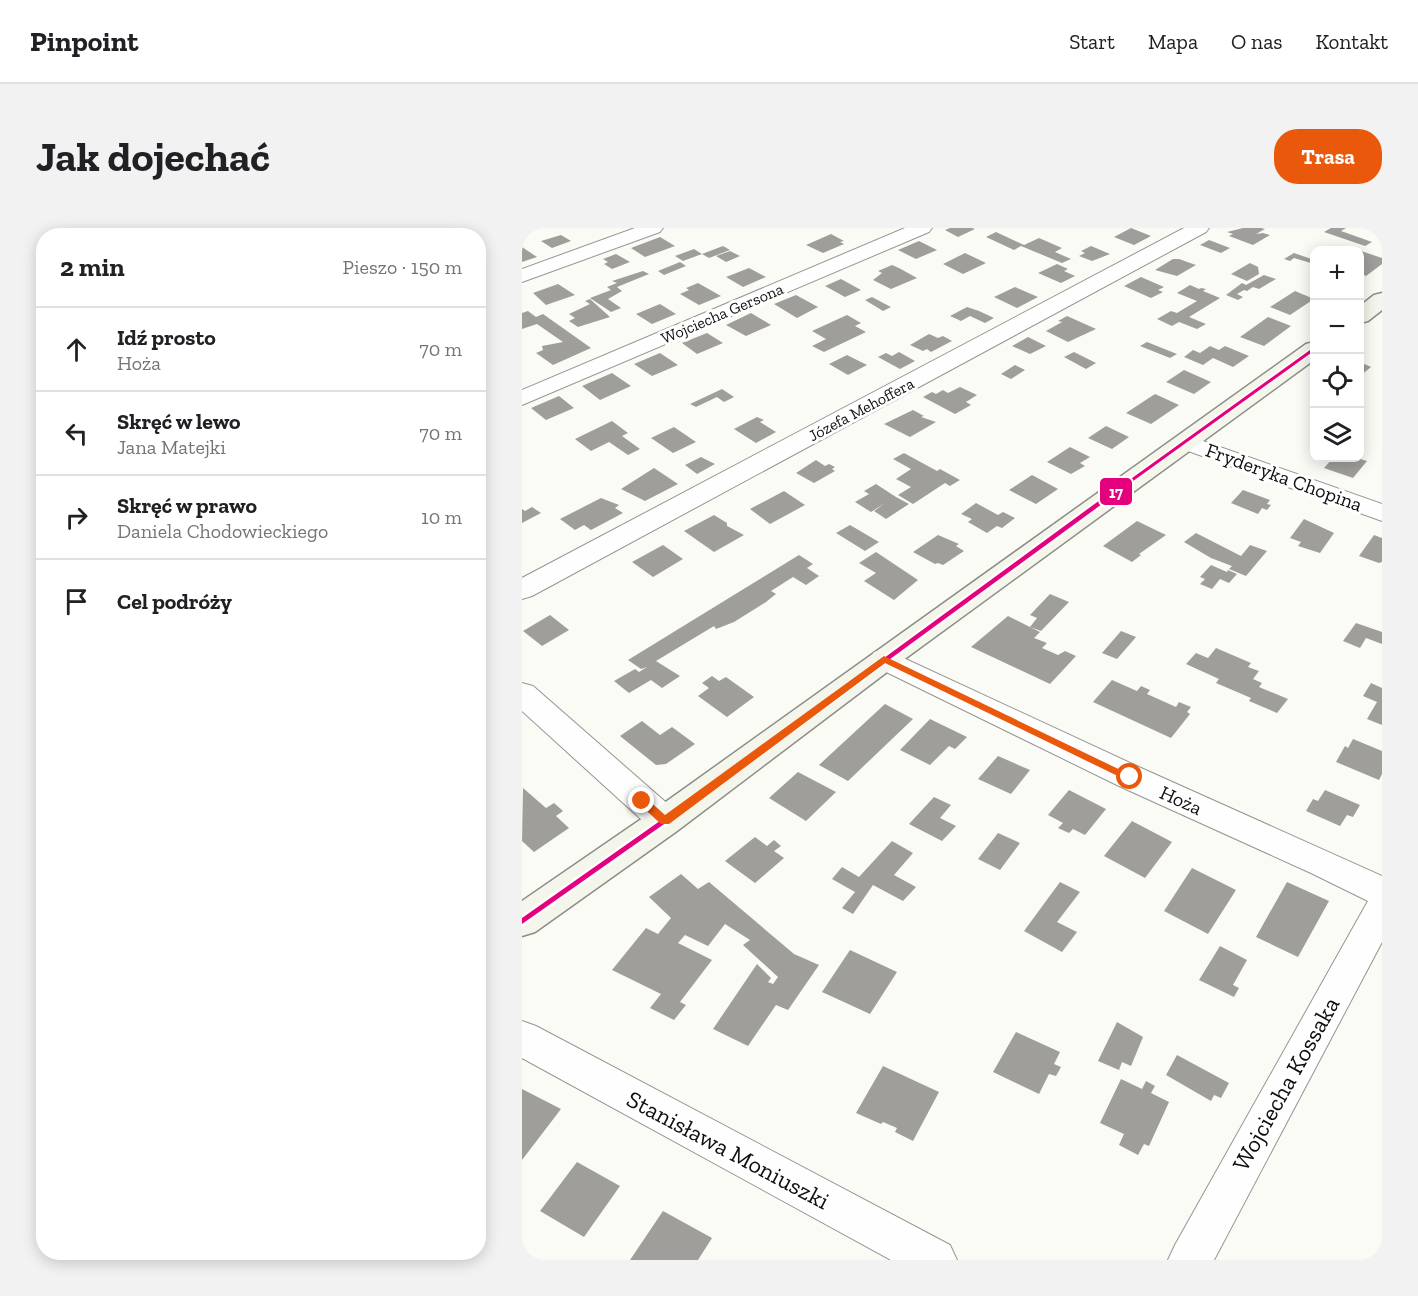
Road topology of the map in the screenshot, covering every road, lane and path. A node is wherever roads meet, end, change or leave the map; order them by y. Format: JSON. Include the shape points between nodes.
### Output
{"nodes":[{"id":1,"x":653,"y":228,"type":"edge"},
{"id":2,"x":921,"y":228,"type":"edge"},
{"id":3,"x":1199,"y":228,"type":"edge"},
{"id":4,"x":522,"y":276,"type":"edge"},
{"id":5,"x":1382,"y":300,"type":"edge"},
{"id":6,"x":1364,"y":313,"type":"edge"},
{"id":7,"x":1310,"y":352,"type":"edge"},
{"id":8,"x":522,"y":398,"type":"edge"},
{"id":9,"x":1186,"y":442,"type":"junction"},
{"id":10,"x":1382,"y":513,"type":"edge"},
{"id":11,"x":522,"y":590,"type":"edge"},
{"id":12,"x":884,"y":659,"type":"junction"},
{"id":13,"x":522,"y":694,"type":"edge"},
{"id":14,"x":665,"y":821,"type":"junction"},
{"id":15,"x":1382,"y":892,"type":"edge"},
{"id":16,"x":1382,"y":908,"type":"edge"},
{"id":17,"x":522,"y":921,"type":"edge"},
{"id":18,"x":522,"y":1038,"type":"edge"},
{"id":19,"x":935,"y":1260,"type":"edge"},
{"id":20,"x":1190,"y":1260,"type":"edge"}],
"edges":[{"from":1,"to":4,"type":"street"},
{"from":2,"to":8,"type":"street","name":"Wojciecha Gersona"},
{"from":3,"to":11,"type":"street","name":"Józefa Mehoffera"},
{"from":5,"to":6,"type":"street"},
{"from":7,"to":9,"type":"street"},
{"from":9,"to":10,"type":"street","name":"Fryderyka Chopina"},
{"from":9,"to":12,"type":"street"},
{"from":12,"to":14,"type":"street"},
{"from":12,"to":15,"type":"street","name":"Hoża"},
{"from":13,"to":14,"type":"street"},
{"from":14,"to":17,"type":"street"},
{"from":16,"to":20,"type":"street","name":"Wojciecha Kossaka"},
{"from":18,"to":19,"type":"street","name":"Stanisława Moniuszki"}]}
